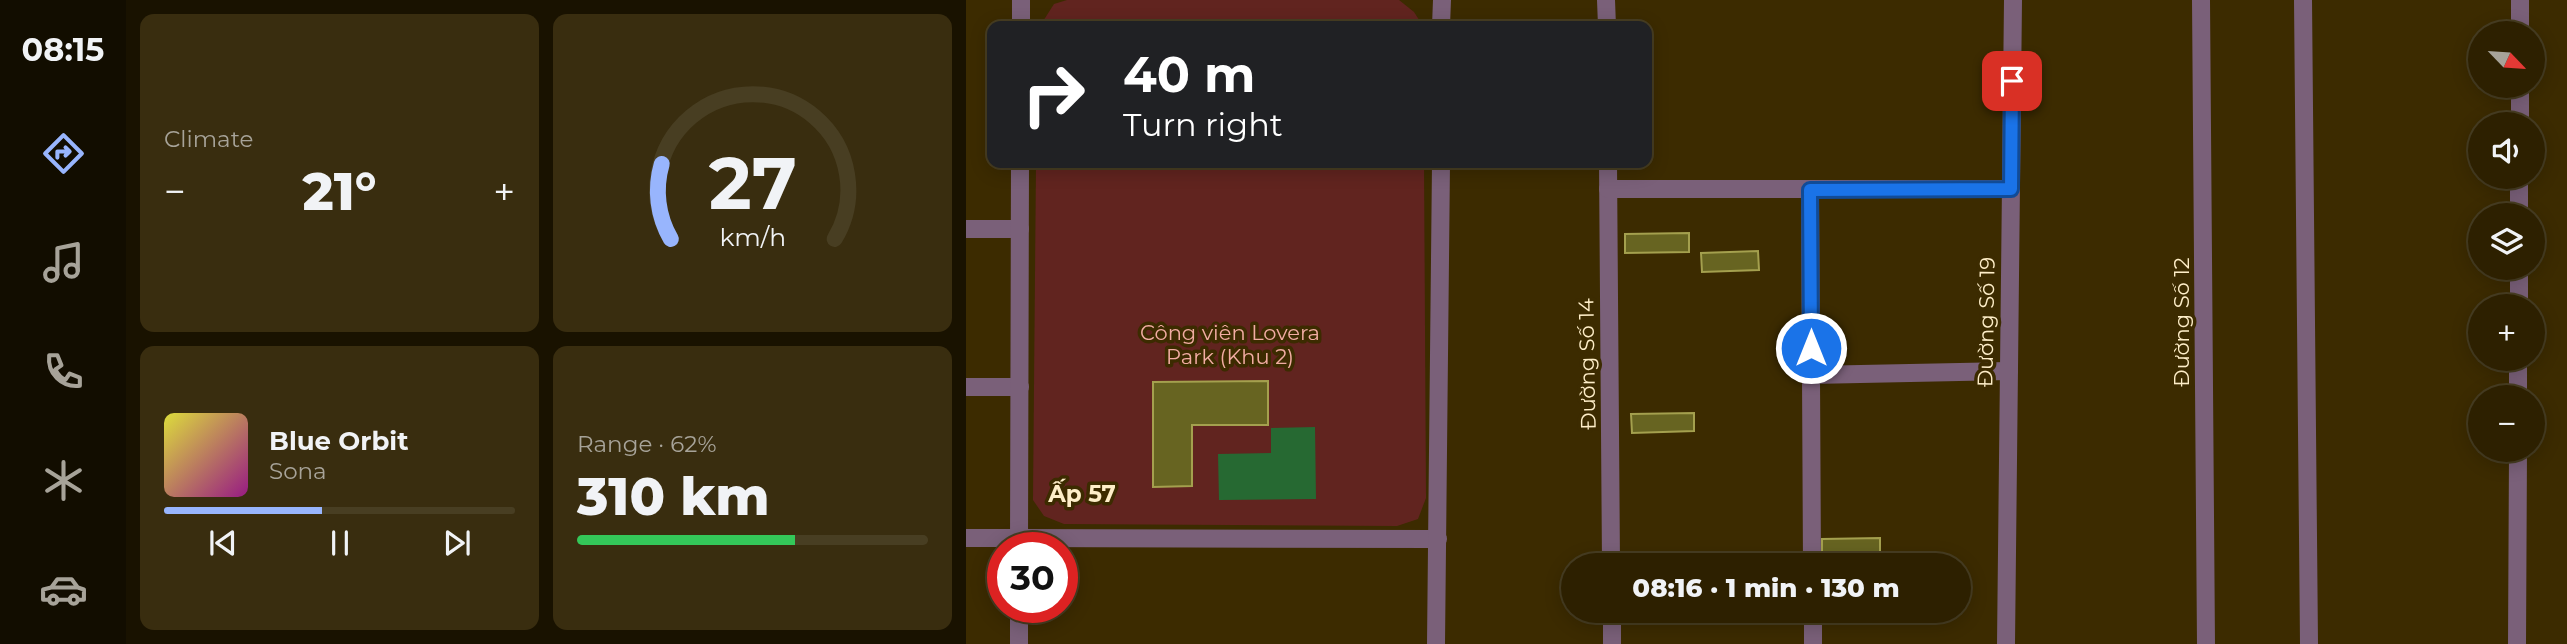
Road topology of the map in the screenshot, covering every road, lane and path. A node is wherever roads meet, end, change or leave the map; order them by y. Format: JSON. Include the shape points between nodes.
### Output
{"nodes":[{"id":1,"x":1021,"y":0,"type":"edge"},
{"id":2,"x":1442,"y":0,"type":"edge"},
{"id":3,"x":1606,"y":0,"type":"edge"},
{"id":4,"x":2012,"y":0,"type":"edge"},
{"id":5,"x":2201,"y":0,"type":"edge"},
{"id":6,"x":2303,"y":0,"type":"edge"},
{"id":7,"x":2520,"y":0,"type":"edge"},
{"id":8,"x":1021,"y":21,"type":"edge"},
{"id":9,"x":1441,"y":21,"type":"edge"},
{"id":10,"x":1607,"y":21,"type":"edge"},
{"id":11,"x":2520,"y":21,"type":"edge"},
{"id":12,"x":1020,"y":168,"type":"edge"},
{"id":13,"x":1440,"y":168,"type":"edge"},
{"id":14,"x":1608,"y":168,"type":"edge"},
{"id":15,"x":1608,"y":189,"type":"junction"},
{"id":16,"x":2011,"y":189,"type":"junction"},
{"id":17,"x":1810,"y":190,"type":"junction"},
{"id":18,"x":966,"y":229,"type":"edge"},
{"id":19,"x":1020,"y":229,"type":"junction"},
{"id":20,"x":2009,"y":371,"type":"junction"},
{"id":21,"x":1811,"y":375,"type":"junction"},
{"id":22,"x":966,"y":387,"type":"edge"},
{"id":23,"x":1020,"y":387,"type":"junction"},
{"id":24,"x":2518,"y":462,"type":"edge"},
{"id":25,"x":1019,"y":532,"type":"edge"},
{"id":26,"x":966,"y":538,"type":"edge"},
{"id":27,"x":1438,"y":539,"type":"junction"},
{"id":28,"x":987,"y":540,"type":"edge"},
{"id":29,"x":1078,"y":542,"type":"edge"},
{"id":30,"x":1611,"y":553,"type":"edge"},
{"id":31,"x":1812,"y":553,"type":"edge"},
{"id":32,"x":1019,"y":623,"type":"edge"},
{"id":33,"x":1612,"y":623,"type":"edge"},
{"id":34,"x":1812,"y":623,"type":"edge"},
{"id":35,"x":1019,"y":644,"type":"edge"},
{"id":36,"x":1436,"y":644,"type":"edge"},
{"id":37,"x":1612,"y":644,"type":"edge"},
{"id":38,"x":1813,"y":644,"type":"edge"},
{"id":39,"x":2006,"y":644,"type":"edge"},
{"id":40,"x":2206,"y":644,"type":"edge"},
{"id":41,"x":2309,"y":644,"type":"edge"},
{"id":42,"x":2517,"y":644,"type":"edge"}],
"edges":[{"from":1,"to":8,"type":"street"},
{"from":2,"to":9,"type":"street"},
{"from":3,"to":10,"type":"street"},
{"from":4,"to":16,"type":"street","name":"Đường Số 19"},
{"from":5,"to":40,"type":"street","name":"Đường Số 12"},
{"from":6,"to":41,"type":"street"},
{"from":7,"to":11,"type":"street"},
{"from":12,"to":19,"type":"street"},
{"from":13,"to":27,"type":"street"},
{"from":14,"to":15,"type":"street","name":"Đường Số 14"},
{"from":15,"to":17,"type":"street"},
{"from":15,"to":30,"type":"street","name":"Đường Số 14"},
{"from":16,"to":17,"type":"street"},
{"from":16,"to":20,"type":"street","name":"Đường Số 19"},
{"from":17,"to":21,"type":"street"},
{"from":18,"to":19,"type":"street"},
{"from":19,"to":23,"type":"street"},
{"from":20,"to":21,"type":"street"},
{"from":20,"to":39,"type":"street","name":"Đường Số 19"},
{"from":21,"to":31,"type":"street"},
{"from":22,"to":23,"type":"street"},
{"from":23,"to":25,"type":"street"},
{"from":24,"to":42,"type":"street"},
{"from":26,"to":28,"type":"street"},
{"from":27,"to":29,"type":"street"},
{"from":27,"to":36,"type":"street"},
{"from":32,"to":35,"type":"street"},
{"from":33,"to":37,"type":"street"},
{"from":34,"to":38,"type":"street"}]}
